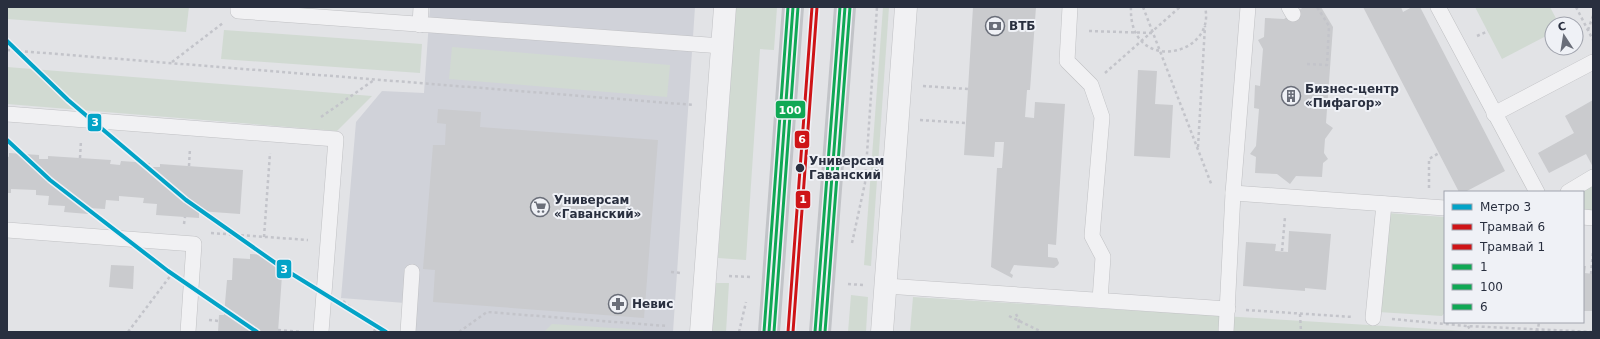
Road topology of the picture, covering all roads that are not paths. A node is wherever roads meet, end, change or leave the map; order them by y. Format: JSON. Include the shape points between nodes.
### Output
{"nodes":[{"id":1,"x":421,"y":7,"type":"edge"},
{"id":2,"x":725,"y":7,"type":"edge"},
{"id":3,"x":793,"y":7,"type":"edge"},
{"id":4,"x":845,"y":7,"type":"edge"},
{"id":5,"x":906,"y":7,"type":"edge"},
{"id":6,"x":1070,"y":7,"type":"edge"},
{"id":7,"x":1248,"y":7,"type":"edge"},
{"id":8,"x":1438,"y":7,"type":"edge"},
{"id":9,"x":238,"y":9,"type":"edge"},
{"id":10,"x":300,"y":12,"type":"edge"},
{"id":11,"x":420,"y":25,"type":"junction"},
{"id":12,"x":722,"y":46,"type":"junction"},
{"id":13,"x":1593,"y":62,"type":"edge"},
{"id":14,"x":7,"y":114,"type":"edge"},
{"id":15,"x":1494,"y":114,"type":"junction"},
{"id":16,"x":1593,"y":177,"type":"edge"},
{"id":17,"x":1535,"y":191,"type":"edge"},
{"id":18,"x":1570,"y":191,"type":"edge"},
{"id":19,"x":1233,"y":194,"type":"junction"},
{"id":20,"x":1384,"y":204,"type":"junction"},
{"id":21,"x":1444,"y":208,"type":"edge"},
{"id":22,"x":7,"y":230,"type":"edge"},
{"id":23,"x":412,"y":272,"type":"dead end"},
{"id":24,"x":876,"y":286,"type":"junction"},
{"id":25,"x":1100,"y":300,"type":"junction"},
{"id":26,"x":1228,"y":309,"type":"junction"},
{"id":27,"x":1373,"y":318,"type":"road end"},
{"id":28,"x":188,"y":332,"type":"edge"},
{"id":29,"x":321,"y":332,"type":"edge"},
{"id":30,"x":408,"y":332,"type":"edge"},
{"id":31,"x":701,"y":332,"type":"edge"},
{"id":32,"x":769,"y":332,"type":"edge"},
{"id":33,"x":820,"y":332,"type":"edge"},
{"id":34,"x":882,"y":332,"type":"edge"},
{"id":35,"x":1226,"y":332,"type":"edge"}],
"edges":[{"from":1,"to":11,"type":"lane"},
{"from":2,"to":12,"type":"street"},
{"from":3,"to":32,"type":"main road"},
{"from":4,"to":33,"type":"main road"},
{"from":5,"to":24,"type":"street"},
{"from":6,"to":25,"type":"lane","via":[[1067,61],[1091,85],[1102,118],[1092,236],[1103,257]]},
{"from":7,"to":19,"type":"lane"},
{"from":8,"to":15,"type":"lane"},
{"from":9,"to":10,"type":"lane"},
{"from":10,"to":11,"type":"lane"},
{"from":11,"to":12,"type":"lane"},
{"from":12,"to":31,"type":"street"},
{"from":13,"to":15,"type":"lane"},
{"from":14,"to":29,"type":"lane","via":[[336,140]]},
{"from":15,"to":17,"type":"lane"},
{"from":16,"to":18,"type":"lane"},
{"from":19,"to":20,"type":"lane"},
{"from":19,"to":26,"type":"lane"},
{"from":20,"to":21,"type":"lane"},
{"from":20,"to":27,"type":"lane"},
{"from":22,"to":28,"type":"lane","via":[[194,244]]},
{"from":23,"to":30,"type":"lane"},
{"from":24,"to":25,"type":"lane"},
{"from":24,"to":34,"type":"street"},
{"from":25,"to":26,"type":"lane"},
{"from":26,"to":35,"type":"lane"}]}
